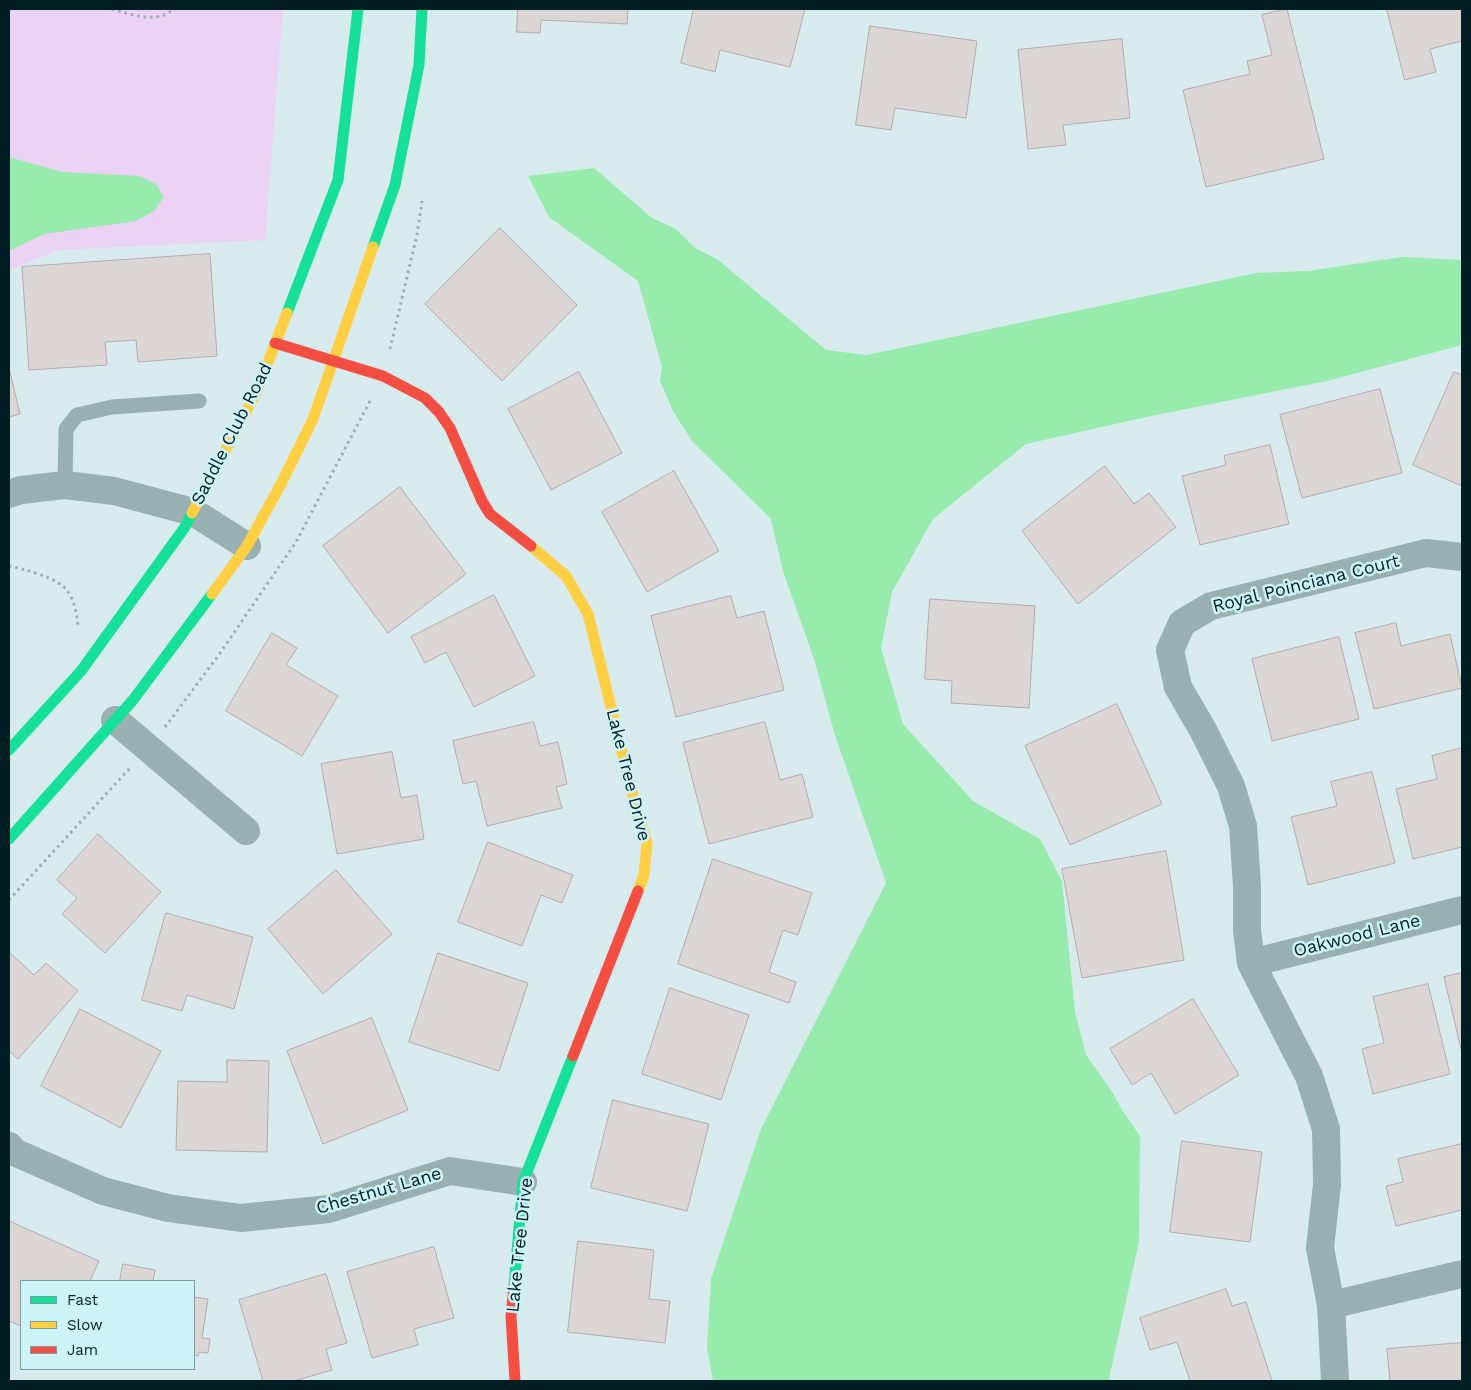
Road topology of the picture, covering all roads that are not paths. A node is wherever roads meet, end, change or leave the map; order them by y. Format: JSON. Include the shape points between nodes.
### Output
{"nodes":[{"id":1,"x":358,"y":9,"type":"edge"},
{"id":2,"x":422,"y":9,"type":"edge"},
{"id":3,"x":275,"y":343,"type":"junction"},
{"id":4,"x":334,"y":360,"type":"junction"},
{"id":5,"x":199,"y":401,"type":"dead end"},
{"id":6,"x":65,"y":486,"type":"junction"},
{"id":7,"x":9,"y":494,"type":"edge"},
{"id":8,"x":193,"y":512,"type":"junction"},
{"id":9,"x":247,"y":546,"type":"junction"},
{"id":10,"x":1462,"y":558,"type":"edge"},
{"id":11,"x":115,"y":720,"type":"junction"},
{"id":12,"x":9,"y":750,"type":"edge"},
{"id":13,"x":246,"y":831,"type":"dead end"},
{"id":14,"x":9,"y":839,"type":"edge"},
{"id":15,"x":1462,"y":910,"type":"edge"},
{"id":16,"x":1251,"y":963,"type":"junction"},
{"id":17,"x":11,"y":1152,"type":"edge"},
{"id":18,"x":523,"y":1182,"type":"junction"},
{"id":19,"x":1462,"y":1274,"type":"edge"},
{"id":20,"x":1331,"y":1305,"type":"junction"},
{"id":21,"x":515,"y":1381,"type":"edge"},
{"id":22,"x":1335,"y":1381,"type":"edge"}],
"edges":[{"from":1,"to":3,"type":"street","name":"Saddle Club Road","via":[[338,180]]},
{"from":2,"to":4,"type":"street","via":[[418,65],[395,185]]},
{"from":3,"to":4,"type":"street","name":"Lake Tree Drive"},
{"from":3,"to":8,"type":"street","name":"Saddle Club Road","via":[[257,391]]},
{"from":4,"to":9,"type":"street","via":[[313,419]]},
{"from":4,"to":18,"type":"street","name":"Lake Tree Drive","via":[[383,376],[425,398],[450,428],[490,514],[566,576],[588,614],[647,843],[644,875]]},
{"from":5,"to":6,"type":"lane","via":[[112,408],[77,415],[66,429]]},
{"from":6,"to":7,"type":"street"},
{"from":6,"to":8,"type":"street","via":[[114,491]]},
{"from":8,"to":9,"type":"street"},
{"from":8,"to":12,"type":"street","name":"Saddle Club Road","via":[[81,671]]},
{"from":9,"to":11,"type":"street"},
{"from":10,"to":16,"type":"street","name":"Royal Poinciana Court","via":[[1426,554],[1211,606],[1182,623],[1170,650],[1178,687],[1231,786],[1243,826]]},
{"from":11,"to":13,"type":"street"},
{"from":11,"to":14,"type":"street"},
{"from":15,"to":16,"type":"street","name":"Oakwood Lane"},
{"from":16,"to":20,"type":"street","via":[[1309,1076],[1326,1129],[1326,1184],[1320,1248]]},
{"from":17,"to":18,"type":"street","name":"Chestnut Lane","via":[[103,1191],[168,1208],[241,1218],[329,1209],[450,1171]]},
{"from":18,"to":21,"type":"street","name":"Lake Tree Drive","via":[[511,1316]]},
{"from":19,"to":20,"type":"street"},
{"from":20,"to":22,"type":"street"}]}
